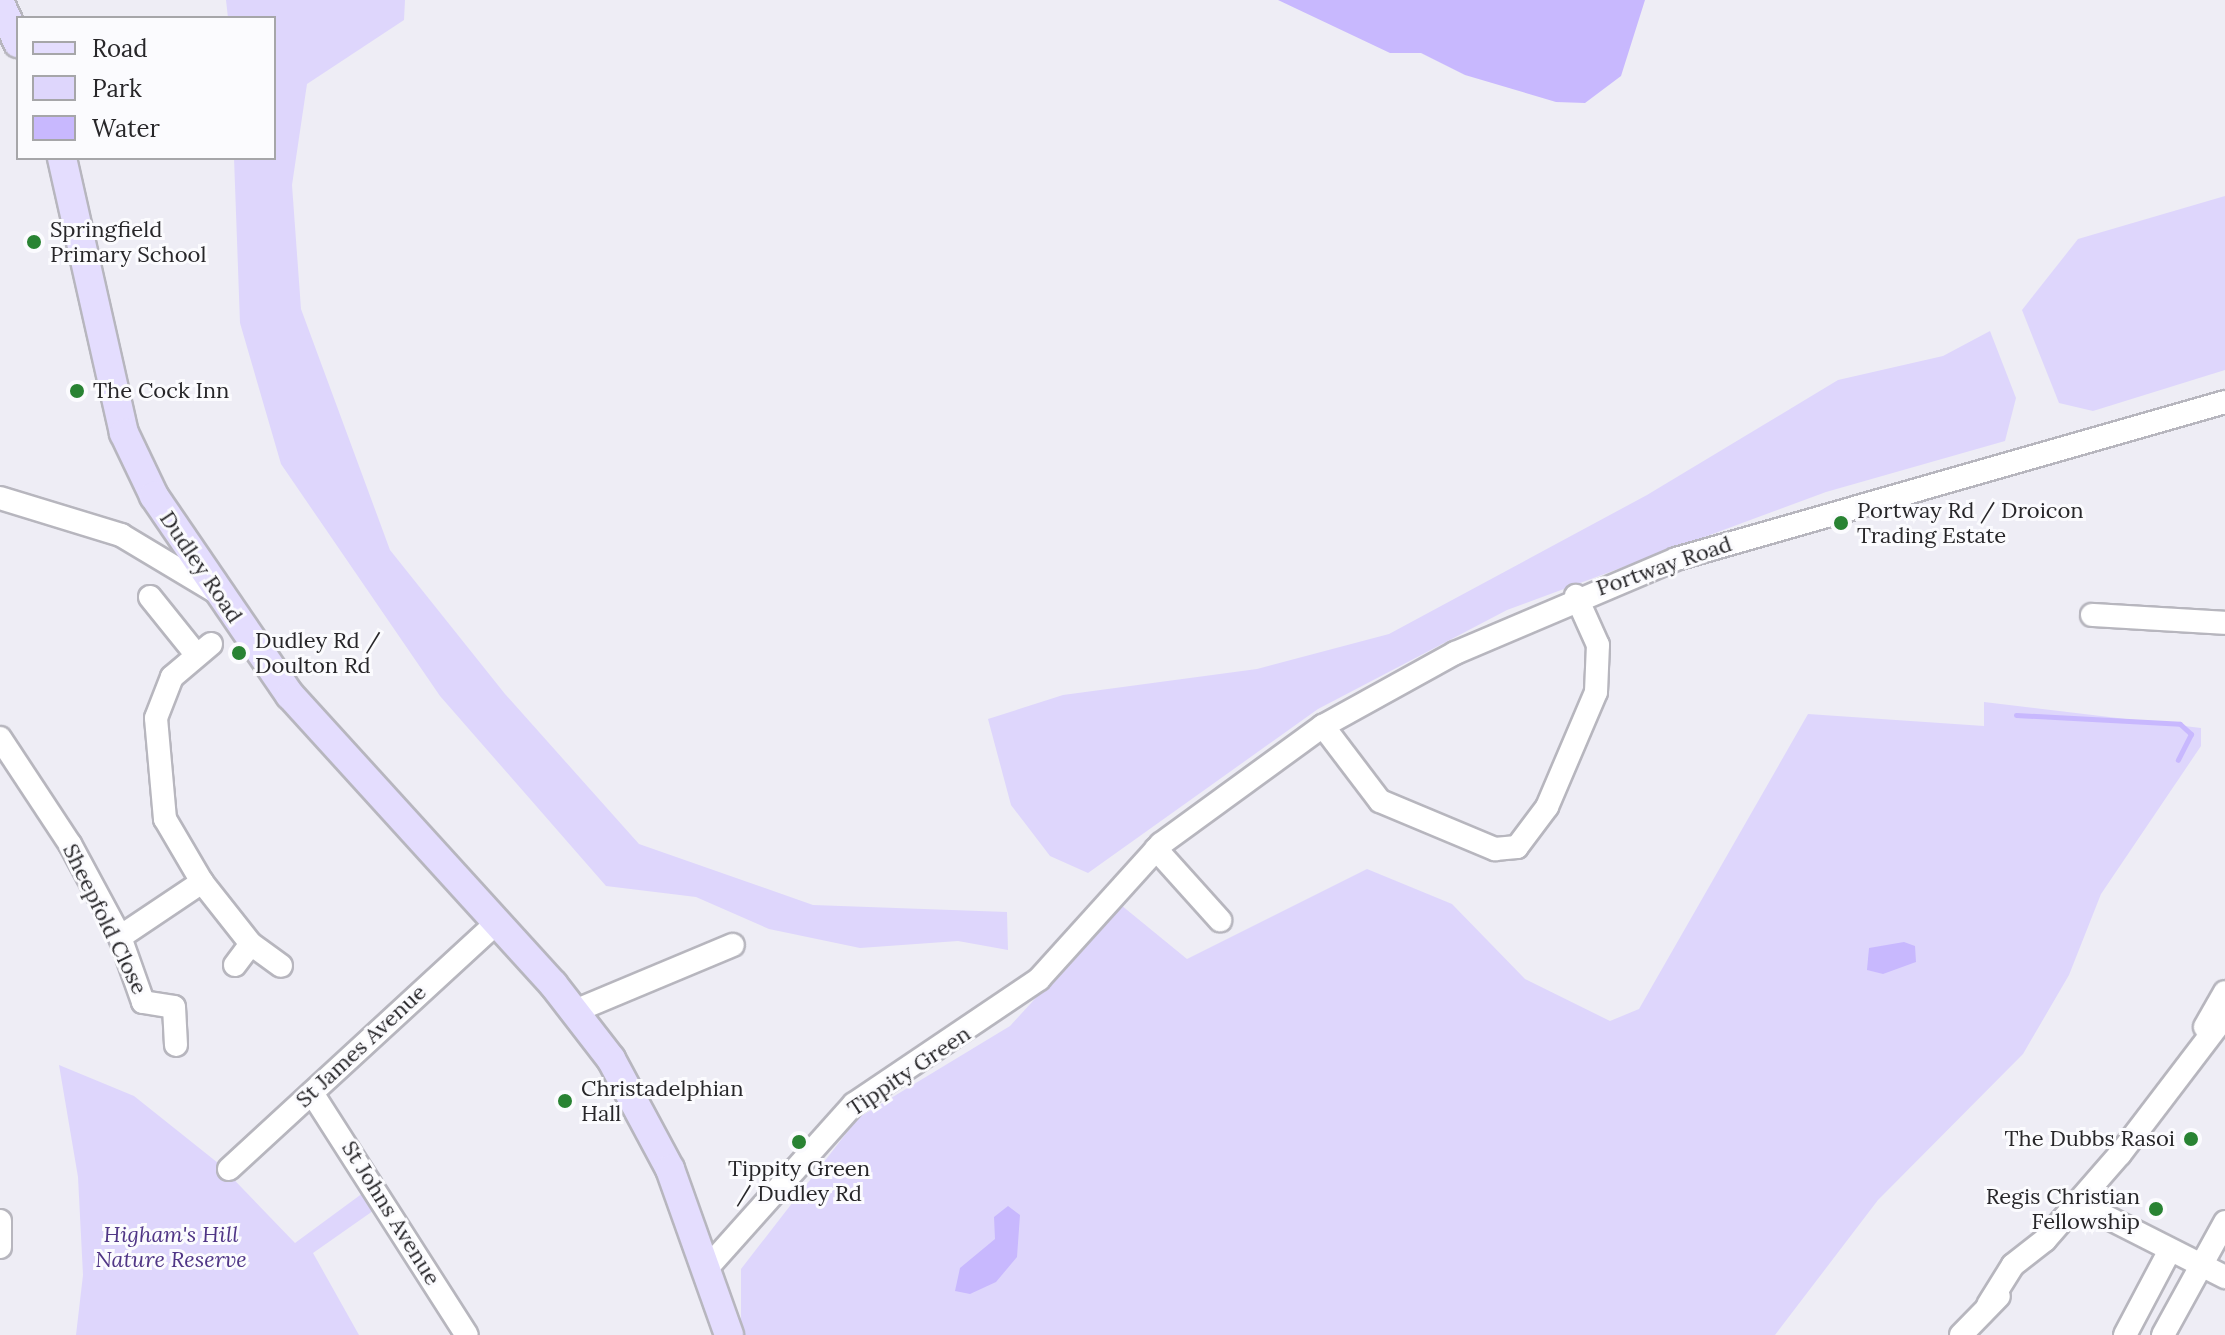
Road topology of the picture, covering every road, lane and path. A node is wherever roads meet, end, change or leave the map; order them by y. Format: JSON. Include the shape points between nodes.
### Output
{"nodes":[{"id":1,"x":0,"y":3,"type":"edge"},
{"id":2,"x":16,"y":39,"type":"edge"},
{"id":3,"x":62,"y":160,"type":"edge"},
{"id":4,"x":2225,"y":402,"type":"edge"},
{"id":5,"x":0,"y":498,"type":"edge"},
{"id":6,"x":217,"y":592,"type":"junction"},
{"id":7,"x":1576,"y":596,"type":"junction"},
{"id":8,"x":150,"y":597,"type":"dead end"},
{"id":9,"x":2092,"y":615,"type":"dead end"},
{"id":10,"x":2225,"y":623,"type":"edge"},
{"id":11,"x":1323,"y":726,"type":"junction"},
{"id":12,"x":0,"y":738,"type":"edge"},
{"id":13,"x":1156,"y":849,"type":"junction"},
{"id":14,"x":202,"y":882,"type":"junction"},
{"id":15,"x":1085,"y":920,"type":"joint"},
{"id":16,"x":1220,"y":920,"type":"dead end"},
{"id":17,"x":495,"y":924,"type":"junction"},
{"id":18,"x":120,"y":937,"type":"junction"},
{"id":19,"x":251,"y":944,"type":"junction"},
{"id":20,"x":733,"y":945,"type":"dead end"},
{"id":21,"x":235,"y":965,"type":"dead end"},
{"id":22,"x":281,"y":966,"type":"dead end"},
{"id":23,"x":2225,"y":992,"type":"edge"},
{"id":24,"x":575,"y":1011,"type":"junction"},
{"id":25,"x":2225,"y":1016,"type":"edge"},
{"id":26,"x":176,"y":1045,"type":"dead end"},
{"id":27,"x":2195,"y":1055,"type":"junction"},
{"id":28,"x":312,"y":1093,"type":"junction"},
{"id":29,"x":229,"y":1169,"type":"dead end"},
{"id":30,"x":2079,"y":1203,"type":"junction"},
{"id":31,"x":0,"y":1221,"type":"edge"},
{"id":32,"x":2225,"y":1222,"type":"edge"},
{"id":33,"x":0,"y":1247,"type":"edge"},
{"id":34,"x":2169,"y":1252,"type":"junction"},
{"id":35,"x":2202,"y":1265,"type":"junction"},
{"id":36,"x":709,"y":1266,"type":"junction"},
{"id":37,"x":2225,"y":1277,"type":"edge"},
{"id":38,"x":467,"y":1335,"type":"edge"},
{"id":39,"x":729,"y":1335,"type":"edge"},
{"id":40,"x":1961,"y":1335,"type":"edge"},
{"id":41,"x":2125,"y":1335,"type":"edge"},
{"id":42,"x":2163,"y":1335,"type":"edge"}],
"edges":[{"from":1,"to":2,"type":"main road"},
{"from":3,"to":6,"type":"main road","name":"Dudley Road","via":[[124,433],[154,496]]},
{"from":4,"to":7,"type":"street","name":"Portway Road","via":[[1676,559]]},
{"from":5,"to":6,"type":"street","via":[[121,535]]},
{"from":6,"to":17,"type":"main road","name":"Dudley Road","via":[[290,695]]},
{"from":7,"to":11,"type":"street","name":"Portway Road"},
{"from":7,"to":11,"type":"street","via":[[1598,645],[1596,692],[1547,807],[1517,847],[1495,849],[1380,801]]},
{"from":8,"to":14,"type":"street","via":[[203,649],[165,688],[156,718],[165,819]]},
{"from":9,"to":10,"type":"street"},
{"from":11,"to":13,"type":"street","name":"Portway Road"},
{"from":12,"to":18,"type":"street","name":"Sheepfold Close"},
{"from":13,"to":15,"type":"street","name":"Portway Road"},
{"from":13,"to":16,"type":"street"},
{"from":14,"to":18,"type":"street"},
{"from":14,"to":19,"type":"street"},
{"from":15,"to":36,"type":"street","name":"Tippity Green","via":[[1039,979],[834,1122],[734,1246]]},
{"from":17,"to":24,"type":"main road","name":"Dudley Road"},
{"from":17,"to":28,"type":"street","name":"St James Avenue"},
{"from":18,"to":26,"type":"street","name":"Sheepfold Close","via":[[143,1002],[165,1001],[177,1013]]},
{"from":19,"to":21,"type":"street"},
{"from":19,"to":22,"type":"street"},
{"from":20,"to":24,"type":"street"},
{"from":23,"to":27,"type":"street"},
{"from":24,"to":36,"type":"main road","name":"Dudley Road","via":[[651,1127]]},
{"from":25,"to":27,"type":"street"},
{"from":27,"to":30,"type":"street"},
{"from":28,"to":29,"type":"street","name":"St James Avenue"},
{"from":28,"to":38,"type":"street","name":"St Johns Avenue"},
{"from":30,"to":34,"type":"street"},
{"from":30,"to":40,"type":"street","via":[[2013,1265]]},
{"from":31,"to":33,"type":"street"},
{"from":32,"to":35,"type":"street"},
{"from":34,"to":35,"type":"street"},
{"from":34,"to":41,"type":"street"},
{"from":35,"to":37,"type":"street"},
{"from":35,"to":42,"type":"street"},
{"from":36,"to":39,"type":"main road","name":"Dudley Road"}]}
